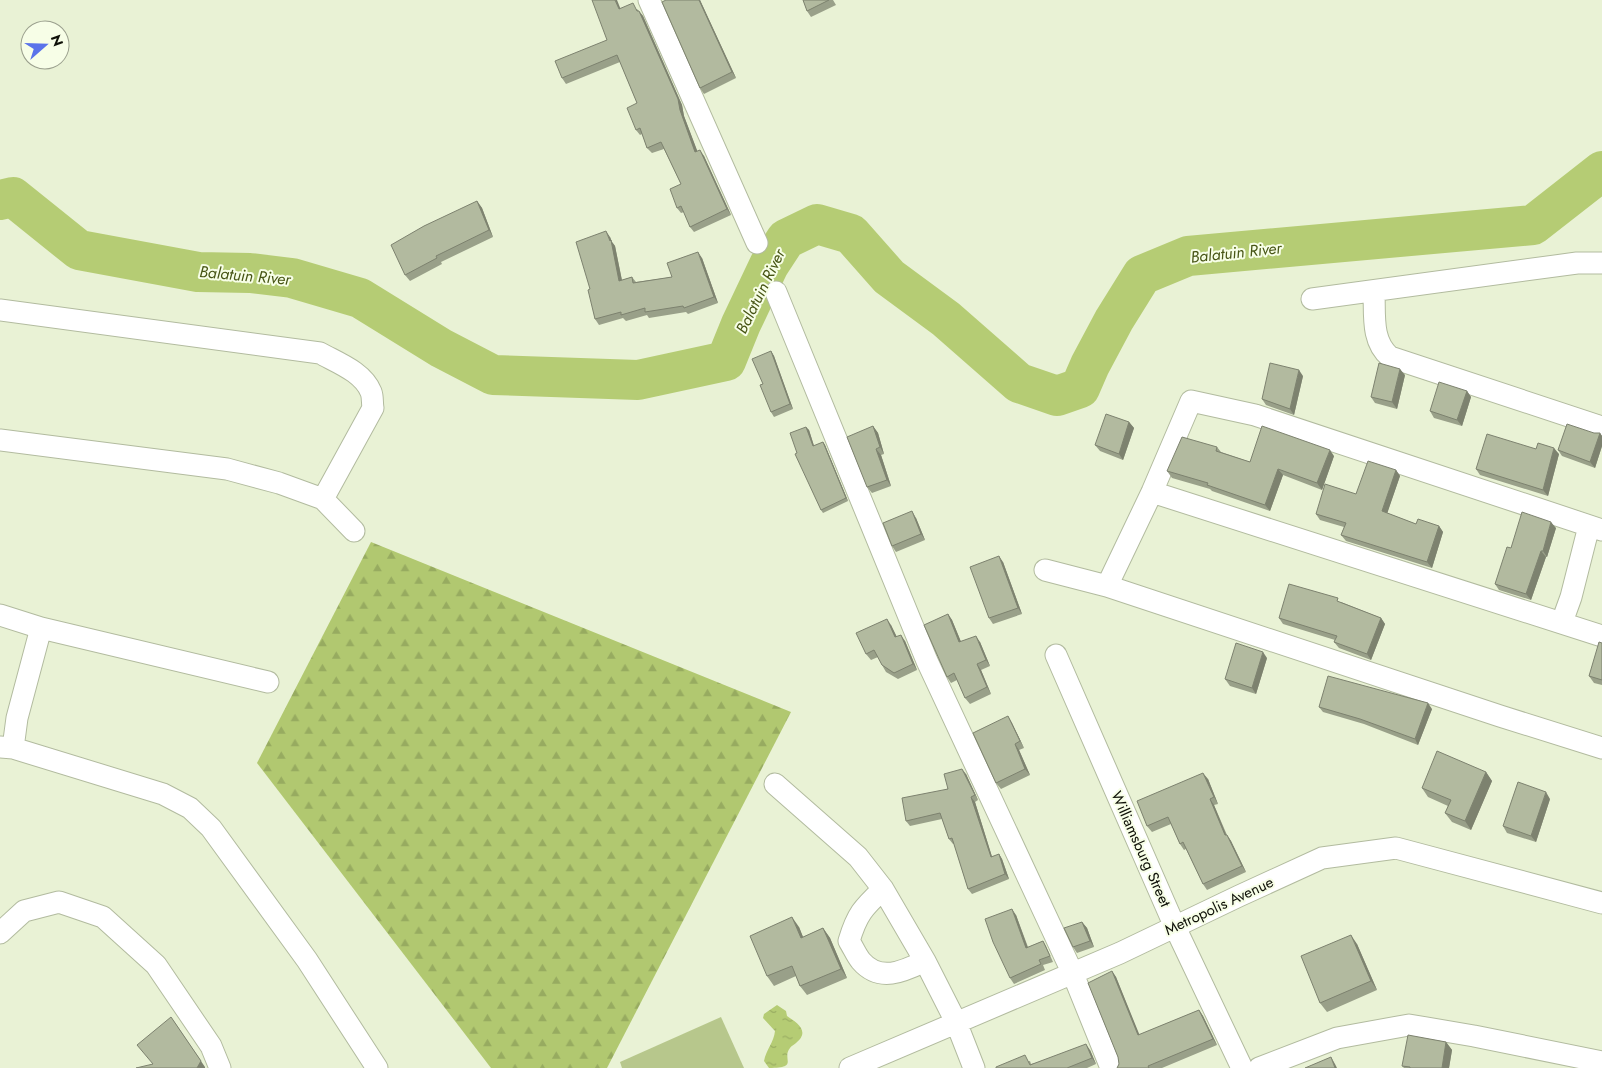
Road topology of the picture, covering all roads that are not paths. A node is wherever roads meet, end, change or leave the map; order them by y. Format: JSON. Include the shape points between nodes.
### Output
{"nodes":[{"id":1,"x":649,"y":0,"type":"edge"},
{"id":2,"x":757,"y":243,"type":"dead end"},
{"id":3,"x":1602,"y":262,"type":"edge"},
{"id":4,"x":1374,"y":291,"type":"junction"},
{"id":5,"x":776,"y":292,"type":"dead end"},
{"id":6,"x":1312,"y":299,"type":"dead end"},
{"id":7,"x":0,"y":310,"type":"edge"},
{"id":8,"x":1602,"y":427,"type":"edge"},
{"id":9,"x":0,"y":440,"type":"edge"},
{"id":10,"x":1152,"y":492,"type":"junction"},
{"id":11,"x":322,"y":499,"type":"junction"},
{"id":12,"x":1595,"y":528,"type":"edge"},
{"id":13,"x":354,"y":531,"type":"dead end"},
{"id":14,"x":1045,"y":570,"type":"dead end"},
{"id":15,"x":1107,"y":586,"type":"junction"},
{"id":16,"x":0,"y":614,"type":"edge"},
{"id":17,"x":1562,"y":622,"type":"junction"},
{"id":18,"x":41,"y":628,"type":"junction"},
{"id":19,"x":1602,"y":636,"type":"edge"},
{"id":20,"x":1056,"y":656,"type":"dead end"},
{"id":21,"x":268,"y":682,"type":"dead end"},
{"id":22,"x":7,"y":748,"type":"edge"},
{"id":23,"x":1602,"y":748,"type":"edge"},
{"id":24,"x":775,"y":784,"type":"dead end"},
{"id":25,"x":883,"y":889,"type":"junction"},
{"id":26,"x":1602,"y":903,"type":"edge"},
{"id":27,"x":1175,"y":927,"type":"junction"},
{"id":28,"x":0,"y":933,"type":"edge"},
{"id":29,"x":925,"y":961,"type":"junction"},
{"id":30,"x":1073,"y":974,"type":"junction"},
{"id":31,"x":956,"y":1022,"type":"junction"},
{"id":32,"x":1602,"y":1062,"type":"edge"},
{"id":33,"x":375,"y":1067,"type":"edge"},
{"id":34,"x":220,"y":1068,"type":"edge"},
{"id":35,"x":850,"y":1068,"type":"edge"},
{"id":36,"x":974,"y":1068,"type":"edge"},
{"id":37,"x":1111,"y":1068,"type":"edge"},
{"id":38,"x":1242,"y":1068,"type":"edge"},
{"id":39,"x":1259,"y":1068,"type":"edge"}],
"edges":[{"from":1,"to":2,"type":"street"},
{"from":3,"to":4,"type":"street"},
{"from":4,"to":6,"type":"street"},
{"from":4,"to":8,"type":"street","via":[[1376,334],[1379,344],[1390,357]]},
{"from":5,"to":30,"type":"street","via":[[927,661]]},
{"from":7,"to":11,"type":"street","via":[[320,353],[349,368],[365,382],[371,394],[372,408]]},
{"from":9,"to":11,"type":"street","via":[[227,469]]},
{"from":10,"to":12,"type":"street","via":[[1191,401],[1255,415]]},
{"from":10,"to":15,"type":"street"},
{"from":10,"to":17,"type":"street"},
{"from":11,"to":13,"type":"street"},
{"from":12,"to":17,"type":"street"},
{"from":14,"to":15,"type":"street"},
{"from":15,"to":23,"type":"street"},
{"from":16,"to":18,"type":"street"},
{"from":17,"to":19,"type":"street"},
{"from":18,"to":21,"type":"street"},
{"from":18,"to":22,"type":"street"},
{"from":20,"to":27,"type":"street","name":"Williamsburg Street"},
{"from":22,"to":33,"type":"street","via":[[163,794],[190,808],[212,828],[307,960]]},
{"from":24,"to":25,"type":"street","via":[[858,857]]},
{"from":25,"to":29,"type":"street"},
{"from":25,"to":29,"type":"street","via":[[855,921],[849,940],[862,962],[879,974],[902,972]]},
{"from":26,"to":27,"type":"street","name":"Metropolis Avenue","via":[[1396,848],[1322,858]]},
{"from":27,"to":30,"type":"street","name":"Metropolis Avenue"},
{"from":27,"to":38,"type":"street","name":"Williamsburg Street"},
{"from":28,"to":34,"type":"street","via":[[24,911],[59,902],[103,917],[156,965],[211,1046]]},
{"from":29,"to":31,"type":"street"},
{"from":30,"to":31,"type":"street","name":"Metropolis Avenue"},
{"from":30,"to":37,"type":"street"},
{"from":31,"to":35,"type":"street","name":"Metropolis Avenue"},
{"from":31,"to":36,"type":"street"},
{"from":32,"to":39,"type":"street","via":[[1409,1025],[1337,1038]]}]}
